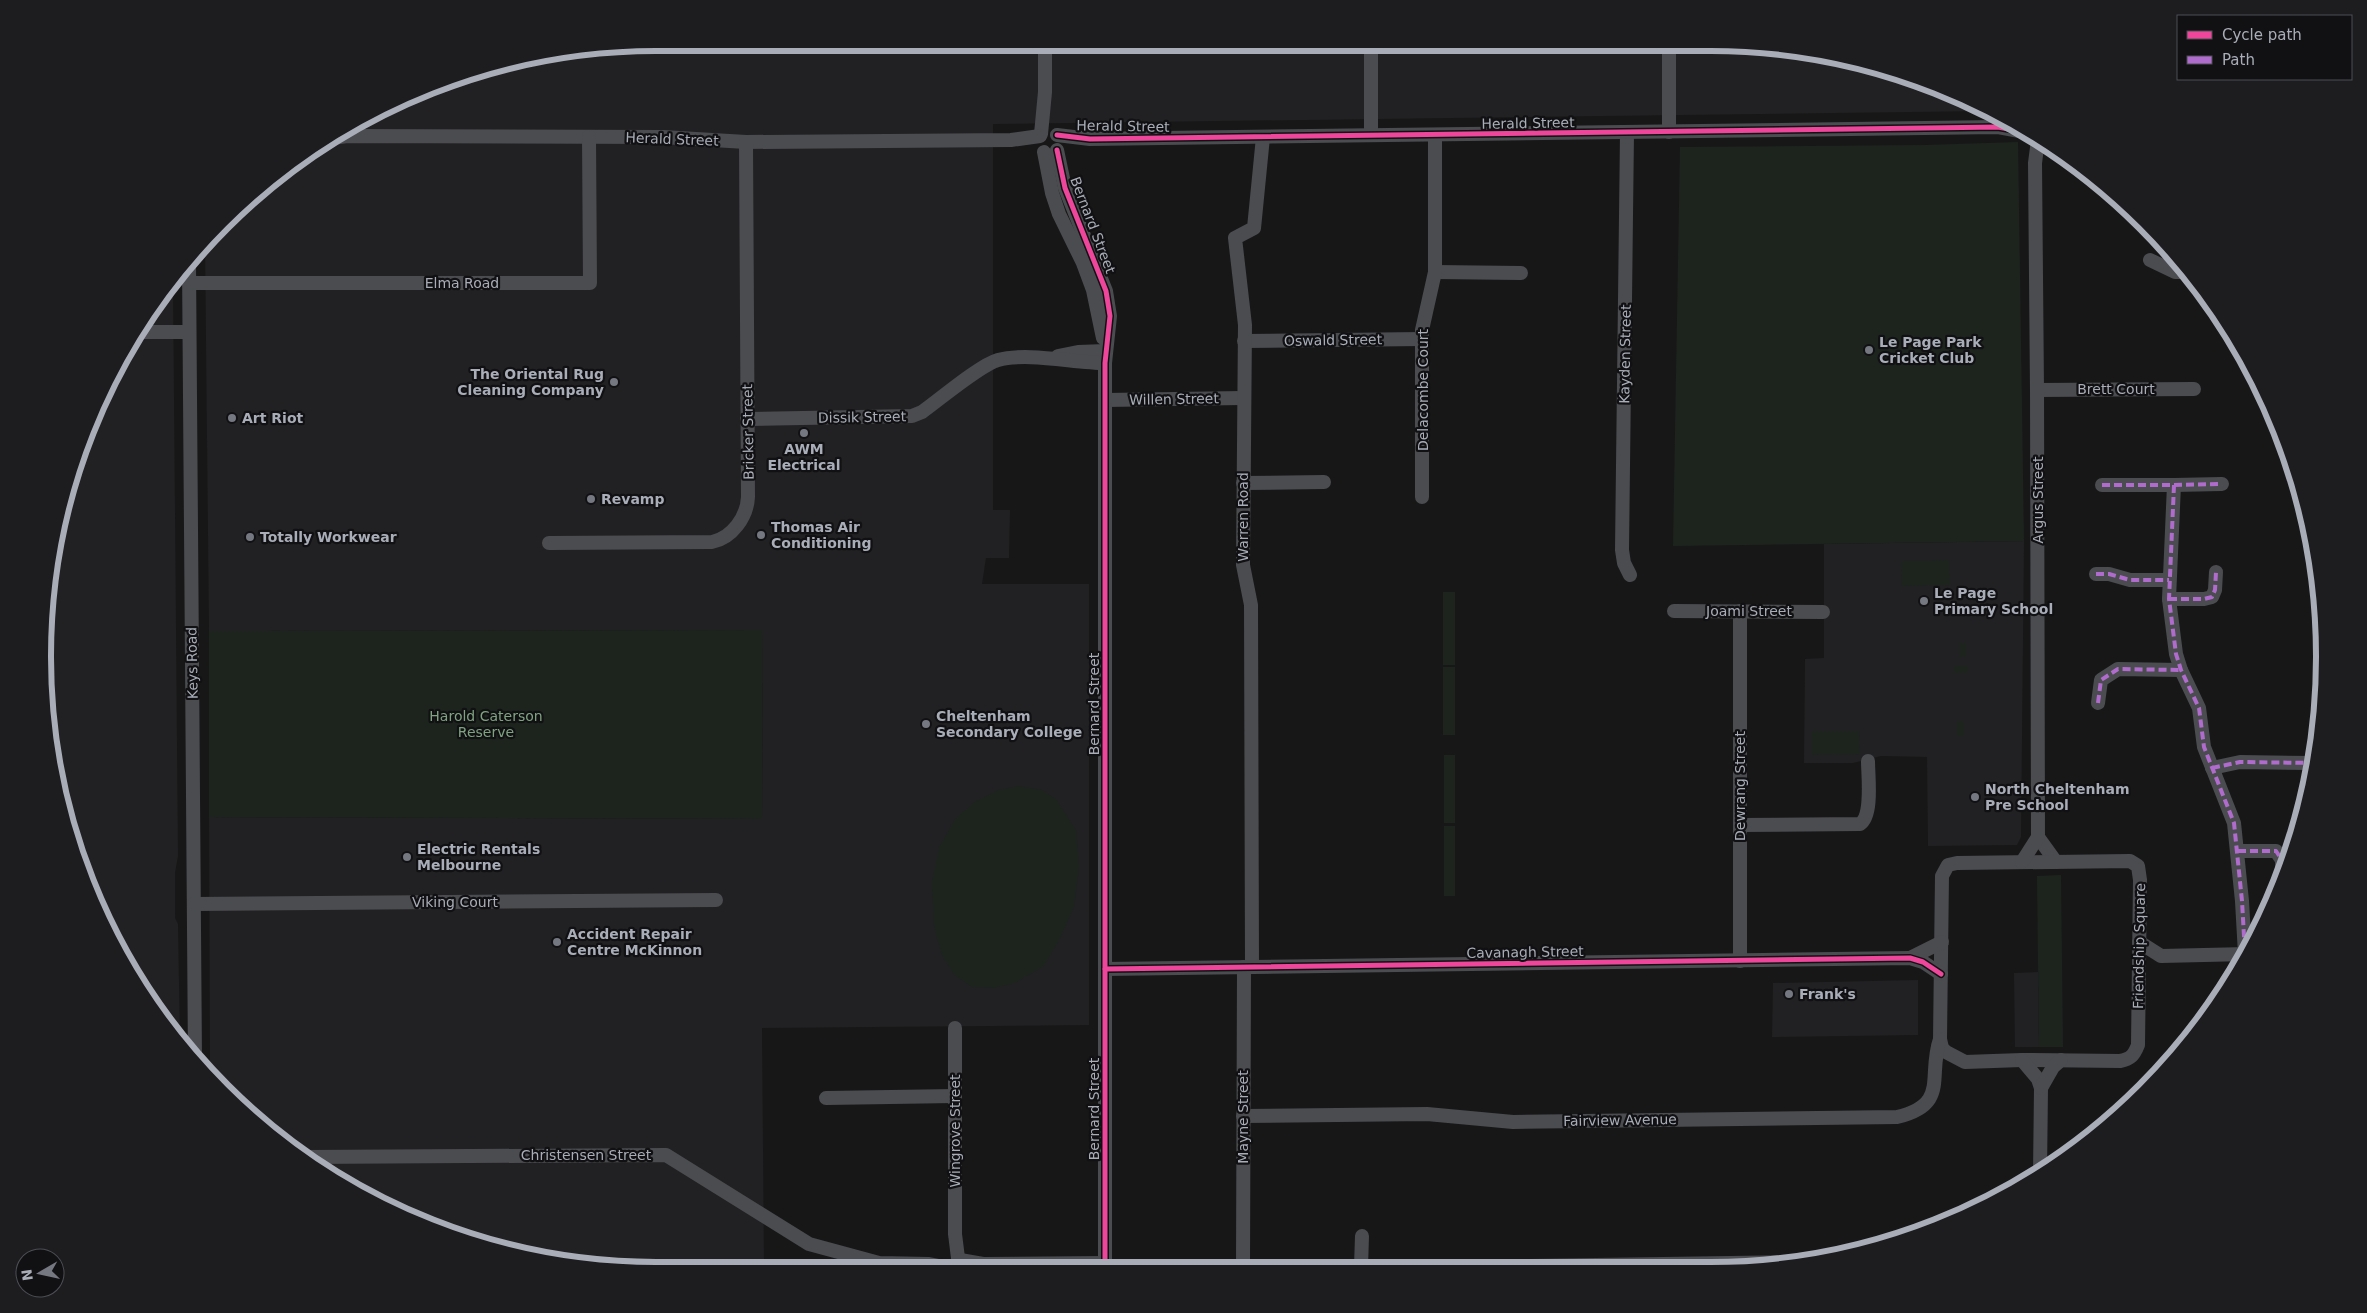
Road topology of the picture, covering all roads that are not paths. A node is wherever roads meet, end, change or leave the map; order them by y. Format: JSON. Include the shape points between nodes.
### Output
{"nodes":[{"id":1,"x":1045,"y":51,"type":"edge"},
{"id":2,"x":1371,"y":51,"type":"edge"},
{"id":3,"x":1668,"y":51,"type":"edge"},
{"id":4,"x":2007,"y":129,"type":"edge"},
{"id":5,"x":1669,"y":132,"type":"junction"},
{"id":6,"x":1627,"y":133,"type":"junction"},
{"id":7,"x":1435,"y":135,"type":"junction"},
{"id":8,"x":348,"y":136,"type":"edge"},
{"id":9,"x":1371,"y":136,"type":"junction"},
{"id":10,"x":589,"y":137,"type":"junction"},
{"id":11,"x":1263,"y":137,"type":"junction"},
{"id":12,"x":1049,"y":141,"type":"junction"},
{"id":13,"x":746,"y":142,"type":"junction"},
{"id":14,"x":2030,"y":143,"type":"edge"},
{"id":15,"x":2150,"y":260,"type":"dead end"},
{"id":16,"x":189,"y":272,"type":"edge"},
{"id":17,"x":1435,"y":272,"type":"junction"},
{"id":18,"x":1521,"y":272,"type":"dead end"},
{"id":19,"x":2178,"y":272,"type":"edge"},
{"id":20,"x":189,"y":284,"type":"junction"},
{"id":21,"x":146,"y":332,"type":"edge"},
{"id":22,"x":189,"y":332,"type":"junction"},
{"id":23,"x":1422,"y":339,"type":"junction"},
{"id":24,"x":1244,"y":341,"type":"junction"},
{"id":25,"x":1106,"y":357,"type":"junction"},
{"id":26,"x":2194,"y":389,"type":"dead end"},
{"id":27,"x":2037,"y":390,"type":"junction"},
{"id":28,"x":1243,"y":398,"type":"junction"},
{"id":29,"x":1105,"y":400,"type":"junction"},
{"id":30,"x":747,"y":419,"type":"junction"},
{"id":31,"x":1324,"y":482,"type":"dead end"},
{"id":32,"x":1243,"y":483,"type":"junction"},
{"id":33,"x":2222,"y":484,"type":"dead end"},
{"id":34,"x":2174,"y":485,"type":"junction"},
{"id":35,"x":2102,"y":486,"type":"dead end"},
{"id":36,"x":1422,"y":497,"type":"dead end"},
{"id":37,"x":549,"y":543,"type":"dead end"},
{"id":38,"x":2216,"y":572,"type":"dead end"},
{"id":39,"x":2096,"y":574,"type":"dead end"},
{"id":40,"x":1630,"y":575,"type":"dead end"},
{"id":41,"x":2169,"y":580,"type":"junction"},
{"id":42,"x":2169,"y":599,"type":"junction"},
{"id":43,"x":1674,"y":611,"type":"dead end"},
{"id":44,"x":1740,"y":611,"type":"junction"},
{"id":45,"x":1823,"y":612,"type":"dead end"},
{"id":46,"x":2181,"y":670,"type":"junction"},
{"id":47,"x":2098,"y":703,"type":"dead end"},
{"id":48,"x":1868,"y":761,"type":"dead end"},
{"id":49,"x":2306,"y":763,"type":"edge"},
{"id":50,"x":2212,"y":768,"type":"junction"},
{"id":51,"x":1740,"y":825,"type":"junction"},
{"id":52,"x":2038,"y":837,"type":"junction"},
{"id":53,"x":2238,"y":850,"type":"junction"},
{"id":54,"x":2281,"y":859,"type":"edge"},
{"id":55,"x":2022,"y":862,"type":"junction"},
{"id":56,"x":2056,"y":862,"type":"junction"},
{"id":57,"x":716,"y":900,"type":"dead end"},
{"id":58,"x":194,"y":904,"type":"junction"},
{"id":59,"x":2245,"y":940,"type":"edge"},
{"id":60,"x":1942,"y":942,"type":"junction"},
{"id":61,"x":2139,"y":942,"type":"junction"},
{"id":62,"x":2237,"y":954,"type":"edge"},
{"id":63,"x":2161,"y":956,"type":"junction"},
{"id":64,"x":1910,"y":958,"type":"junction"},
{"id":65,"x":1740,"y":960,"type":"junction"},
{"id":66,"x":1248,"y":967,"type":"junction"},
{"id":67,"x":1105,"y":969,"type":"junction"},
{"id":68,"x":2138,"y":971,"type":"junction"},
{"id":69,"x":1941,"y":974,"type":"junction"},
{"id":70,"x":955,"y":1028,"type":"dead end"},
{"id":71,"x":1940,"y":1039,"type":"junction"},
{"id":72,"x":195,"y":1048,"type":"edge"},
{"id":73,"x":2022,"y":1060,"type":"junction"},
{"id":74,"x":2061,"y":1060,"type":"junction"},
{"id":75,"x":1965,"y":1062,"type":"junction"},
{"id":76,"x":1935,"y":1082,"type":"junction"},
{"id":77,"x":2041,"y":1088,"type":"junction"},
{"id":78,"x":955,"y":1096,"type":"junction"},
{"id":79,"x":826,"y":1098,"type":"dead end"},
{"id":80,"x":1243,"y":1116,"type":"junction"},
{"id":81,"x":314,"y":1156,"type":"edge"},
{"id":82,"x":2040,"y":1164,"type":"edge"},
{"id":83,"x":1362,"y":1236,"type":"dead end"},
{"id":84,"x":875,"y":1262,"type":"edge"},
{"id":85,"x":954,"y":1262,"type":"edge"},
{"id":86,"x":1105,"y":1262,"type":"edge"},
{"id":87,"x":1243,"y":1262,"type":"edge"},
{"id":88,"x":1361,"y":1262,"type":"edge"}],
"edges":[{"from":1,"to":12,"type":"street","name":"Bernard Street"},
{"from":2,"to":9,"type":"street"},
{"from":3,"to":5,"type":"street"},
{"from":4,"to":5,"type":"street","name":"Herald Street"},
{"from":5,"to":6,"type":"street","name":"Herald Street"},
{"from":6,"to":7,"type":"street","name":"Herald Street"},
{"from":6,"to":40,"type":"street","name":"Kayden Street","via":[[1622,550]]},
{"from":7,"to":9,"type":"street","name":"Herald Street"},
{"from":7,"to":17,"type":"street","name":"Delacombe Court"},
{"from":8,"to":10,"type":"street","name":"Herald Street"},
{"from":9,"to":11,"type":"street","name":"Herald Street"},
{"from":10,"to":13,"type":"street","name":"Herald Street"},
{"from":10,"to":20,"type":"street","name":"Elma Road","via":[[590,283]]},
{"from":11,"to":12,"type":"street","name":"Herald Street"},
{"from":11,"to":24,"type":"street","name":"Warren Road","via":[[1254,228],[1235,238]]},
{"from":12,"to":13,"type":"street","name":"Herald Street"},
{"from":12,"to":25,"type":"street","name":"Bernard Street","via":[[1052,193],[1093,290]]},
{"from":13,"to":30,"type":"street","name":"Bricker Street"},
{"from":14,"to":27,"type":"street","name":"Argus Street","via":[[2035,163]]},
{"from":15,"to":19,"type":"street"},
{"from":16,"to":20,"type":"street","name":"Keys Road"},
{"from":17,"to":18,"type":"street"},
{"from":17,"to":23,"type":"street","name":"Delacombe Court"},
{"from":20,"to":22,"type":"street","name":"Keys Road"},
{"from":21,"to":22,"type":"street"},
{"from":22,"to":58,"type":"street","name":"Keys Road"},
{"from":23,"to":24,"type":"street","name":"Oswald Street"},
{"from":23,"to":36,"type":"street","name":"Delacombe Court"},
{"from":24,"to":28,"type":"street","name":"Warren Road"},
{"from":25,"to":29,"type":"street","name":"Bernard Street"},
{"from":25,"to":30,"type":"street","name":"Dissik Street","via":[[1078,352],[1050,358],[1006,358],[992,362],[912,416]]},
{"from":26,"to":27,"type":"street","name":"Brett Court"},
{"from":27,"to":52,"type":"street","name":"Argus Street"},
{"from":28,"to":29,"type":"street","name":"Willen Street"},
{"from":28,"to":32,"type":"street","name":"Warren Road"},
{"from":29,"to":67,"type":"street","name":"Bernard Street"},
{"from":30,"to":37,"type":"street","name":"Bricker Street","via":[[748,505],[742,518],[723,539],[707,543]]},
{"from":31,"to":32,"type":"street"},
{"from":32,"to":66,"type":"street","name":"Warren Road","via":[[1243,565],[1251,605]]},
{"from":33,"to":34,"type":"street"},
{"from":34,"to":35,"type":"street"},
{"from":34,"to":41,"type":"street"},
{"from":38,"to":42,"type":"street","via":[[2216,590],[2212,597],[2204,600]]},
{"from":39,"to":41,"type":"street","via":[[2130,580]]},
{"from":41,"to":42,"type":"street"},
{"from":42,"to":46,"type":"street"},
{"from":43,"to":44,"type":"street","name":"Joami Street"},
{"from":44,"to":45,"type":"street","name":"Joami Street"},
{"from":44,"to":51,"type":"street","name":"Dewrang Street"},
{"from":46,"to":47,"type":"street","via":[[2118,669],[2101,680]]},
{"from":46,"to":50,"type":"street","via":[[2199,708],[2204,747]]},
{"from":48,"to":51,"type":"street","via":[[1868,812],[1860,824]]},
{"from":49,"to":50,"type":"street","via":[[2240,762]]},
{"from":50,"to":53,"type":"street","via":[[2234,823]]},
{"from":51,"to":65,"type":"street","name":"Dewrang Street"},
{"from":52,"to":55,"type":"street"},
{"from":52,"to":56,"type":"street"},
{"from":53,"to":54,"type":"street","via":[[2276,851]]},
{"from":53,"to":59,"type":"street"},
{"from":55,"to":56,"type":"street","name":"Friendship Square"},
{"from":55,"to":60,"type":"street","name":"Friendship Square","via":[[1948,865],[1942,876]]},
{"from":56,"to":61,"type":"street","name":"Friendship Square","via":[[2135,863],[2140,880]]},
{"from":57,"to":58,"type":"street","name":"Viking Court"},
{"from":58,"to":72,"type":"street","name":"Keys Road"},
{"from":60,"to":64,"type":"street","name":"Cavanagh Street"},
{"from":60,"to":69,"type":"street","name":"Friendship Square"},
{"from":61,"to":63,"type":"street"},
{"from":61,"to":68,"type":"street","name":"Friendship Square"},
{"from":62,"to":63,"type":"street"},
{"from":63,"to":68,"type":"street"},
{"from":64,"to":65,"type":"street","name":"Cavanagh Street"},
{"from":64,"to":69,"type":"street","name":"Cavanagh Street"},
{"from":65,"to":66,"type":"street","name":"Cavanagh Street"},
{"from":66,"to":67,"type":"street","name":"Cavanagh Street"},
{"from":66,"to":80,"type":"street","name":"Mayne Street"},
{"from":67,"to":86,"type":"street","name":"Bernard Street"},
{"from":68,"to":74,"type":"street","name":"Friendship Square","via":[[2138,1045],[2135,1054],[2120,1060]]},
{"from":69,"to":71,"type":"street","name":"Friendship Square"},
{"from":70,"to":78,"type":"street","name":"Wingrove Street"},
{"from":71,"to":75,"type":"street","via":[[1946,1052]]},
{"from":71,"to":76,"type":"street","name":"Fairview Avenue"},
{"from":73,"to":74,"type":"street","name":"Friendship Square"},
{"from":73,"to":75,"type":"street","name":"Friendship Square"},
{"from":73,"to":77,"type":"street","via":[[2038,1079]]},
{"from":74,"to":77,"type":"street"},
{"from":75,"to":76,"type":"street","via":[[1950,1068]]},
{"from":76,"to":80,"type":"street","name":"Fairview Avenue","via":[[1927,1104],[1920,1110],[1890,1117],[1513,1122],[1427,1114]]},
{"from":77,"to":82,"type":"street"},
{"from":78,"to":79,"type":"street"},
{"from":78,"to":85,"type":"street","name":"Wingrove Street"},
{"from":80,"to":87,"type":"street","name":"Mayne Street"},
{"from":81,"to":84,"type":"street","name":"Christensen Street","via":[[666,1155],[809,1244]]},
{"from":83,"to":88,"type":"street"}]}
